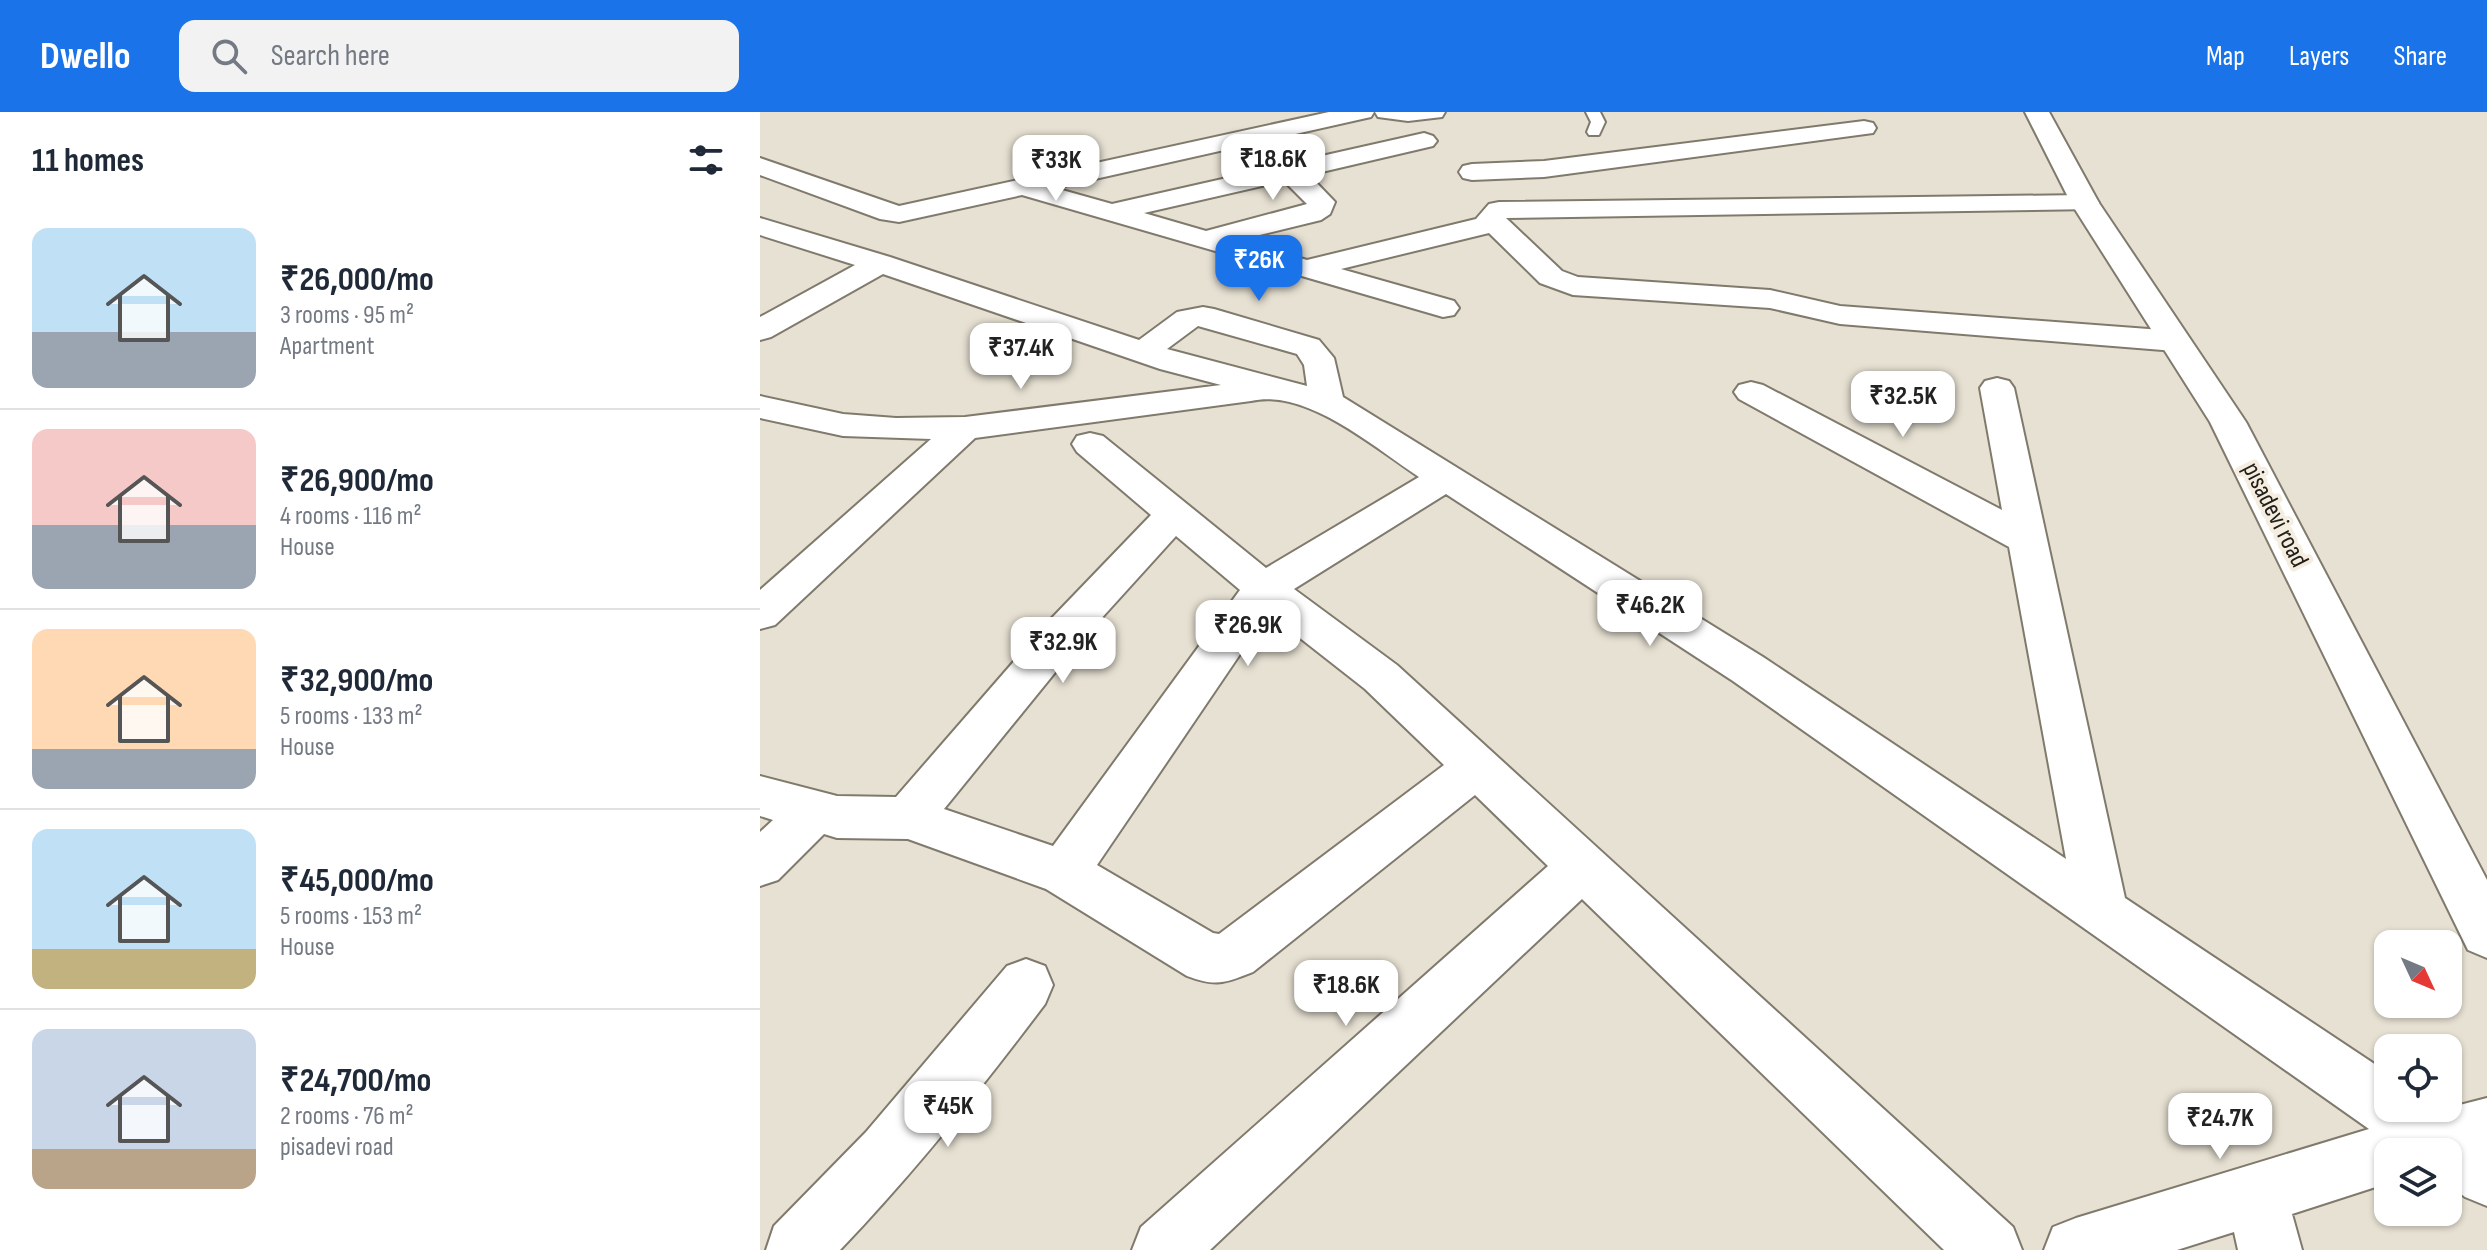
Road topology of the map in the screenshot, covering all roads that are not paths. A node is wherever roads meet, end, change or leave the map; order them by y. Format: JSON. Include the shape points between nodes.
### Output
{"nodes":[{"id":1,"x":1362,"y":112,"type":"edge"},
{"id":2,"x":1387,"y":112,"type":"edge"},
{"id":3,"x":1433,"y":112,"type":"edge"},
{"id":4,"x":1593,"y":112,"type":"edge"},
{"id":5,"x":2037,"y":112,"type":"edge"},
{"id":6,"x":1318,"y":116,"type":"edge"},
{"id":7,"x":1864,"y":128,"type":"dead end"},
{"id":8,"x":1594,"y":132,"type":"dead end"},
{"id":9,"x":1253,"y":135,"type":"junction"},
{"id":10,"x":1424,"y":141,"type":"dead end"},
{"id":11,"x":1710,"y":149,"type":"junction"},
{"id":12,"x":760,"y":166,"type":"edge"},
{"id":13,"x":1290,"y":172,"type":"junction"},
{"id":14,"x":1472,"y":172,"type":"dead end"},
{"id":15,"x":1020,"y":186,"type":"junction"},
{"id":16,"x":2085,"y":203,"type":"junction"},
{"id":17,"x":1713,"y":208,"type":"junction"},
{"id":18,"x":1111,"y":212,"type":"junction"},
{"id":19,"x":1495,"y":223,"type":"junction"},
{"id":20,"x":760,"y":226,"type":"edge"},
{"id":21,"x":1205,"y":239,"type":"junction"},
{"id":22,"x":880,"y":263,"type":"junction"},
{"id":23,"x":1307,"y":269,"type":"junction"},
{"id":24,"x":1443,"y":308,"type":"dead end"},
{"id":25,"x":760,"y":330,"type":"edge"},
{"id":26,"x":2175,"y":341,"type":"junction"},
{"id":27,"x":1143,"y":352,"type":"junction"},
{"id":28,"x":1273,"y":388,"type":"junction"},
{"id":29,"x":1997,"y":388,"type":"dead end"},
{"id":30,"x":1751,"y":392,"type":"dead end"},
{"id":31,"x":1328,"y":402,"type":"junction"},
{"id":32,"x":760,"y":407,"type":"edge"},
{"id":33,"x":965,"y":428,"type":"junction"},
{"id":34,"x":1090,"y":444,"type":"dead end"},
{"id":35,"x":1445,"y":478,"type":"junction"},
{"id":36,"x":1174,"y":514,"type":"junction"},
{"id":37,"x":2028,"y":540,"type":"junction"},
{"id":38,"x":1264,"y":588,"type":"junction"},
{"id":39,"x":760,"y":614,"type":"edge"},
{"id":40,"x":1477,"y":767,"type":"junction"},
{"id":41,"x":760,"y":796,"type":"edge"},
{"id":42,"x":814,"y":812,"type":"junction"},
{"id":43,"x":908,"y":818,"type":"junction"},
{"id":44,"x":760,"y":864,"type":"edge"},
{"id":45,"x":1583,"y":866,"type":"junction"},
{"id":46,"x":1063,"y":872,"type":"junction"},
{"id":47,"x":2102,"y":911,"type":"junction"},
{"id":48,"x":2487,"y":933,"type":"edge"},
{"id":49,"x":1026,"y":985,"type":"dead end"},
{"id":50,"x":2417,"y":1138,"type":"edge"},
{"id":51,"x":2462,"y":1162,"type":"edge"},
{"id":52,"x":2374,"y":1168,"type":"edge"},
{"id":53,"x":2487,"y":1175,"type":"edge"},
{"id":54,"x":2263,"y":1223,"type":"edge"},
{"id":55,"x":797,"y":1250,"type":"edge"},
{"id":56,"x":1164,"y":1250,"type":"edge"},
{"id":57,"x":1990,"y":1250,"type":"edge"},
{"id":58,"x":2076,"y":1250,"type":"edge"}],
"edges":[{"from":1,"to":6,"type":"street"},
{"from":2,"to":3,"type":"street"},
{"from":4,"to":8,"type":"lane","via":[[1598,122]]},
{"from":5,"to":16,"type":"street","name":"pisadevi road"},
{"from":6,"to":9,"type":"street"},
{"from":7,"to":11,"type":"street"},
{"from":9,"to":13,"type":"street"},
{"from":9,"to":15,"type":"street"},
{"from":10,"to":13,"type":"street"},
{"from":11,"to":14,"type":"street"},
{"from":11,"to":17,"type":"street"},
{"from":12,"to":15,"type":"street","via":[[890,213]]},
{"from":13,"to":18,"type":"street"},
{"from":13,"to":21,"type":"street","via":[[1321,202],[1317,211]]},
{"from":15,"to":18,"type":"street"},
{"from":16,"to":17,"type":"street"},
{"from":16,"to":26,"type":"street","name":"pisadevi road"},
{"from":17,"to":19,"type":"street","via":[[1499,210],[1490,215]]},
{"from":18,"to":21,"type":"street"},
{"from":19,"to":23,"type":"street"},
{"from":19,"to":26,"type":"street","via":[[1551,277],[1573,286],[1770,299],[1840,315]]},
{"from":20,"to":22,"type":"street"},
{"from":21,"to":23,"type":"street"},
{"from":22,"to":25,"type":"street"},
{"from":22,"to":27,"type":"street"},
{"from":23,"to":24,"type":"street"},
{"from":26,"to":48,"type":"street","name":"pisadevi road","via":[[2228,422]]},
{"from":27,"to":28,"type":"street"},
{"from":27,"to":31,"type":"street","via":[[1188,319],[1203,316],[1316,352]]},
{"from":28,"to":31,"type":"street"},
{"from":28,"to":33,"type":"street"},
{"from":29,"to":37,"type":"street"},
{"from":30,"to":37,"type":"street"},
{"from":31,"to":35,"type":"street"},
{"from":32,"to":33,"type":"street","via":[[843,425]]},
{"from":33,"to":39,"type":"street"},
{"from":34,"to":36,"type":"street"},
{"from":35,"to":38,"type":"street"},
{"from":35,"to":47,"type":"street","via":[[1748,669]]},
{"from":36,"to":38,"type":"street"},
{"from":36,"to":43,"type":"street","via":[[1064,632]]},
{"from":37,"to":47,"type":"street"},
{"from":38,"to":40,"type":"street","via":[[1381,677]]},
{"from":38,"to":46,"type":"street"},
{"from":40,"to":45,"type":"street"},
{"from":40,"to":46,"type":"street","via":[[1234,954],[1219,959],[1206,958]]},
{"from":41,"to":42,"type":"street"},
{"from":42,"to":43,"type":"street"},
{"from":42,"to":44,"type":"street"},
{"from":43,"to":46,"type":"street"},
{"from":45,"to":56,"type":"street"},
{"from":45,"to":57,"type":"street"},
{"from":47,"to":50,"type":"street"},
{"from":49,"to":55,"type":"street","via":[[941,1094]]},
{"from":51,"to":53,"type":"street"},
{"from":52,"to":54,"type":"street"},
{"from":54,"to":58,"type":"street"}]}
